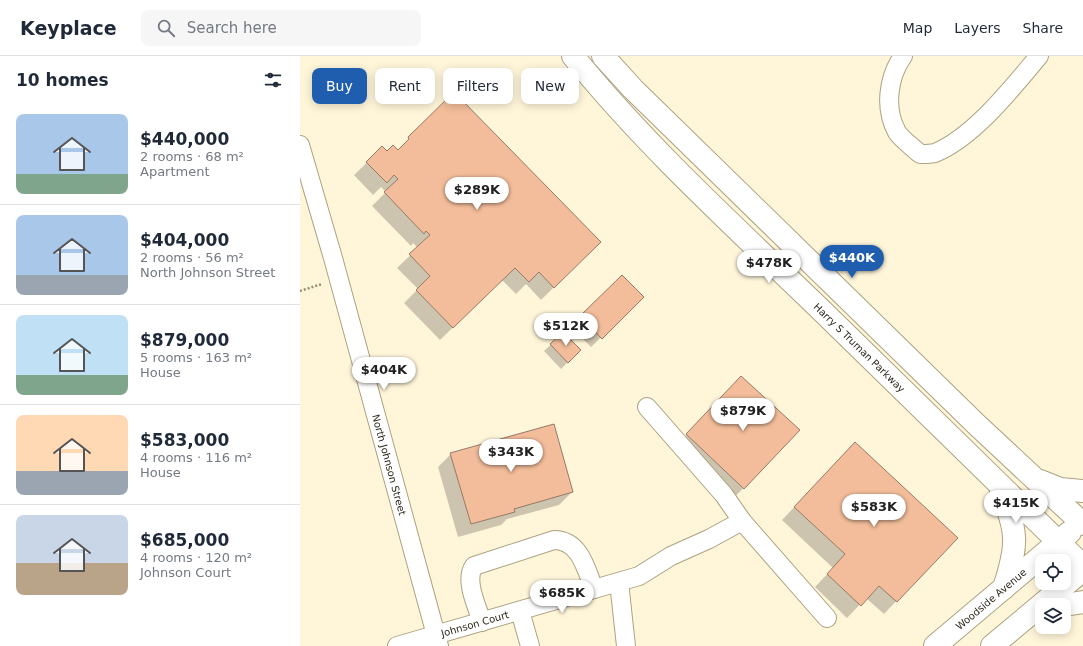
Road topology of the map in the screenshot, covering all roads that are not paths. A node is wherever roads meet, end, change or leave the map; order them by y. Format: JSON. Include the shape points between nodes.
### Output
{"nodes":[{"id":1,"x":573,"y":56,"type":"edge"},
{"id":2,"x":603,"y":56,"type":"edge"},
{"id":3,"x":903,"y":56,"type":"edge"},
{"id":4,"x":1039,"y":56,"type":"edge"},
{"id":5,"x":300,"y":145,"type":"edge"},
{"id":6,"x":647,"y":407,"type":"dead end"},
{"id":7,"x":1035,"y":479,"type":"junction"},
{"id":8,"x":997,"y":482,"type":"junction"},
{"id":9,"x":1083,"y":491,"type":"edge"},
{"id":10,"x":742,"y":521,"type":"junction"},
{"id":11,"x":1082,"y":522,"type":"edge"},
{"id":12,"x":1058,"y":542,"type":"junction"},
{"id":13,"x":1083,"y":566,"type":"edge"},
{"id":14,"x":1083,"y":570,"type":"edge"},
{"id":15,"x":619,"y":582,"type":"junction"},
{"id":16,"x":1004,"y":588,"type":"junction"},
{"id":17,"x":594,"y":589,"type":"junction"},
{"id":18,"x":1052,"y":598,"type":"edge"},
{"id":19,"x":1083,"y":602,"type":"edge"},
{"id":20,"x":1071,"y":604,"type":"edge"},
{"id":21,"x":520,"y":611,"type":"junction"},
{"id":22,"x":1035,"y":614,"type":"edge"},
{"id":23,"x":827,"y":618,"type":"dead end"},
{"id":24,"x":482,"y":622,"type":"junction"},
{"id":25,"x":437,"y":640,"type":"edge"},
{"id":26,"x":397,"y":646,"type":"edge"},
{"id":27,"x":530,"y":646,"type":"edge"},
{"id":28,"x":626,"y":646,"type":"edge"},
{"id":29,"x":935,"y":646,"type":"edge"},
{"id":30,"x":992,"y":646,"type":"edge"}],
"edges":[{"from":1,"to":8,"type":"main road","name":"Harry S Truman Parkway","via":[[640,133],[695,190]]},
{"from":2,"to":7,"type":"main road","via":[[633,89],[964,413]]},
{"from":3,"to":4,"type":"street","via":[[891,82],[889,108],[897,133],[920,154],[934,153],[960,137],[996,106]]},
{"from":5,"to":25,"type":"street","name":"North Johnson Street"},
{"from":6,"to":10,"type":"street","via":[[724,495]]},
{"from":7,"to":9,"type":"main road","via":[[1060,489]]},
{"from":7,"to":11,"type":"main road"},
{"from":8,"to":12,"type":"main road","name":"Harry S Truman Parkway"},
{"from":8,"to":16,"type":"main road","via":[[1012,516],[1015,540],[1015,552]]},
{"from":10,"to":15,"type":"street","name":"Johnson Court","via":[[671,556],[639,576]]},
{"from":10,"to":23,"type":"street"},
{"from":11,"to":12,"type":"main road","name":"Woodside Avenue"},
{"from":12,"to":13,"type":"main road","name":"Harry S Truman Parkway"},
{"from":12,"to":16,"type":"main road","name":"Woodside Avenue"},
{"from":14,"to":18,"type":"main road"},
{"from":15,"to":17,"type":"street","name":"Johnson Court"},
{"from":15,"to":28,"type":"street"},
{"from":16,"to":29,"type":"main road","name":"Woodside Avenue"},
{"from":17,"to":21,"type":"street","name":"Johnson Court"},
{"from":17,"to":24,"type":"street","via":[[579,553],[567,543],[554,540],[474,566],[470,572],[470,580]]},
{"from":19,"to":20,"type":"main road"},
{"from":21,"to":24,"type":"street","name":"Johnson Court"},
{"from":21,"to":27,"type":"street"},
{"from":22,"to":30,"type":"main road"},
{"from":24,"to":25,"type":"street","name":"Johnson Court"},
{"from":25,"to":26,"type":"street","name":"Johnson Court"}]}
